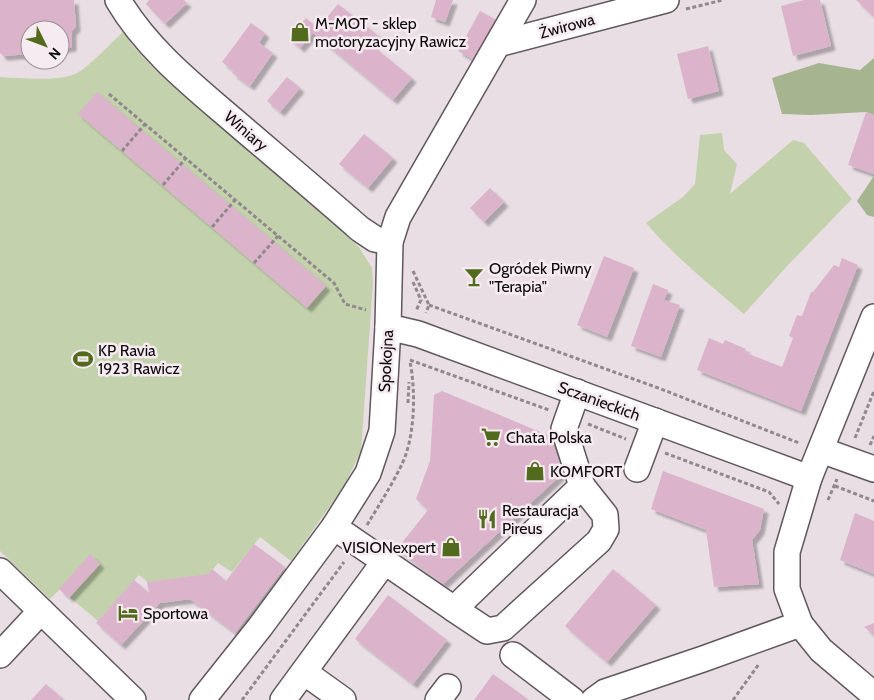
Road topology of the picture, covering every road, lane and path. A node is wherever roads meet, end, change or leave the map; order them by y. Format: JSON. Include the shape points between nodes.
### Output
{"nodes":[{"id":1,"x":118,"y":0,"type":"edge"},
{"id":2,"x":524,"y":0,"type":"edge"},
{"id":3,"x":723,"y":0,"type":"edge"},
{"id":4,"x":673,"y":6,"type":"edge"},
{"id":5,"x":498,"y":44,"type":"junction"},
{"id":6,"x":110,"y":94,"type":"dead end"},
{"id":7,"x":146,"y":124,"type":"junction"},
{"id":8,"x":122,"y":151,"type":"dead end"},
{"id":9,"x":186,"y":158,"type":"junction"},
{"id":10,"x":163,"y":185,"type":"dead end"},
{"id":11,"x":235,"y":200,"type":"junction"},
{"id":12,"x":212,"y":227,"type":"dead end"},
{"id":13,"x":278,"y":236,"type":"junction"},
{"id":14,"x":390,"y":242,"type":"junction"},
{"id":15,"x":254,"y":263,"type":"dead end"},
{"id":16,"x":411,"y":266,"type":"dead end"},
{"id":17,"x":429,"y":305,"type":"junction"},
{"id":18,"x":388,"y":318,"type":"junction"},
{"id":19,"x":874,"y":318,"type":"edge"},
{"id":20,"x":418,"y":334,"type":"junction"},
{"id":21,"x":410,"y":360,"type":"dead end"},
{"id":22,"x":874,"y":391,"type":"edge"},
{"id":23,"x":577,"y":392,"type":"junction"},
{"id":24,"x":568,"y":417,"type":"junction"},
{"id":25,"x":655,"y":421,"type":"junction"},
{"id":26,"x":646,"y":446,"type":"junction"},
{"id":27,"x":821,"y":450,"type":"junction"},
{"id":28,"x":846,"y":458,"type":"junction"},
{"id":29,"x":874,"y":469,"type":"edge"},
{"id":30,"x":637,"y":470,"type":"dead end"},
{"id":31,"x":809,"y":478,"type":"junction"},
{"id":32,"x":582,"y":486,"type":"junction"},
{"id":33,"x":874,"y":501,"type":"edge"},
{"id":34,"x":826,"y":503,"type":"dead end"},
{"id":35,"x":799,"y":514,"type":"junction"},
{"id":36,"x":334,"y":527,"type":"junction"},
{"id":37,"x":385,"y":560,"type":"junction"},
{"id":38,"x":0,"y":571,"type":"edge"},
{"id":39,"x":454,"y":609,"type":"junction"},
{"id":40,"x":41,"y":611,"type":"junction"},
{"id":41,"x":800,"y":624,"type":"junction"},
{"id":42,"x":772,"y":634,"type":"junction"},
{"id":43,"x":0,"y":655,"type":"edge"},
{"id":44,"x":512,"y":655,"type":"dead end"},
{"id":45,"x":304,"y":672,"type":"junction"},
{"id":46,"x":874,"y":695,"type":"edge"},
{"id":47,"x":133,"y":700,"type":"edge"},
{"id":48,"x":202,"y":700,"type":"edge"},
{"id":49,"x":283,"y":700,"type":"edge"},
{"id":50,"x":343,"y":700,"type":"edge"},
{"id":51,"x":572,"y":700,"type":"edge"},
{"id":52,"x":594,"y":700,"type":"edge"},
{"id":53,"x":733,"y":700,"type":"edge"}],
"edges":[{"from":1,"to":14,"type":"street","name":"Winiary","via":[[158,53],[187,80],[360,229],[375,239]]},
{"from":2,"to":5,"type":"street","name":"Spokojna"},
{"from":3,"to":4,"type":"path"},
{"from":4,"to":5,"type":"street","name":"Żwirowa"},
{"from":5,"to":14,"type":"street","name":"Spokojna","via":[[398,217]]},
{"from":6,"to":7,"type":"path"},
{"from":7,"to":8,"type":"path"},
{"from":7,"to":9,"type":"path"},
{"from":9,"to":10,"type":"path"},
{"from":9,"to":11,"type":"path"},
{"from":11,"to":12,"type":"path"},
{"from":11,"to":13,"type":"path"},
{"from":13,"to":15,"type":"path"},
{"from":13,"to":18,"type":"path","via":[[334,283],[345,304]]},
{"from":14,"to":18,"type":"street","name":"Spokojna"},
{"from":16,"to":17,"type":"path"},
{"from":17,"to":20,"type":"path"},
{"from":17,"to":27,"type":"path"},
{"from":18,"to":20,"type":"street","name":"Sczanieckich"},
{"from":18,"to":36,"type":"street","name":"Spokojna","via":[[382,432],[368,473]]},
{"from":19,"to":27,"type":"street"},
{"from":20,"to":23,"type":"street","name":"Sczanieckich"},
{"from":21,"to":24,"type":"path"},
{"from":22,"to":28,"type":"path"},
{"from":23,"to":24,"type":"street"},
{"from":23,"to":25,"type":"street","name":"Sczanieckich"},
{"from":24,"to":26,"type":"path"},
{"from":24,"to":32,"type":"street","via":[[564,429]]},
{"from":25,"to":26,"type":"street"},
{"from":25,"to":31,"type":"street","name":"Sczanieckich"},
{"from":26,"to":30,"type":"street"},
{"from":26,"to":35,"type":"path","via":[[769,492],[783,509]]},
{"from":27,"to":28,"type":"street"},
{"from":27,"to":31,"type":"street"},
{"from":28,"to":29,"type":"street"},
{"from":31,"to":35,"type":"street"},
{"from":32,"to":39,"type":"street"},
{"from":32,"to":39,"type":"street","via":[[605,515],[606,530],[599,541],[503,628],[487,631]]},
{"from":33,"to":34,"type":"path","via":[[835,486]]},
{"from":35,"to":41,"type":"street","via":[[787,552],[787,589]]},
{"from":36,"to":37,"type":"street"},
{"from":36,"to":48,"type":"street","name":"Spokojna"},
{"from":37,"to":39,"type":"street"},
{"from":37,"to":45,"type":"street"},
{"from":38,"to":40,"type":"street"},
{"from":40,"to":43,"type":"street"},
{"from":40,"to":47,"type":"street"},
{"from":41,"to":42,"type":"street"},
{"from":41,"to":46,"type":"street","via":[[821,650]]},
{"from":42,"to":52,"type":"street","via":[[605,692]]},
{"from":42,"to":53,"type":"path","via":[[766,653]]},
{"from":44,"to":51,"type":"street"},
{"from":45,"to":49,"type":"street"},
{"from":45,"to":50,"type":"street"}]}
